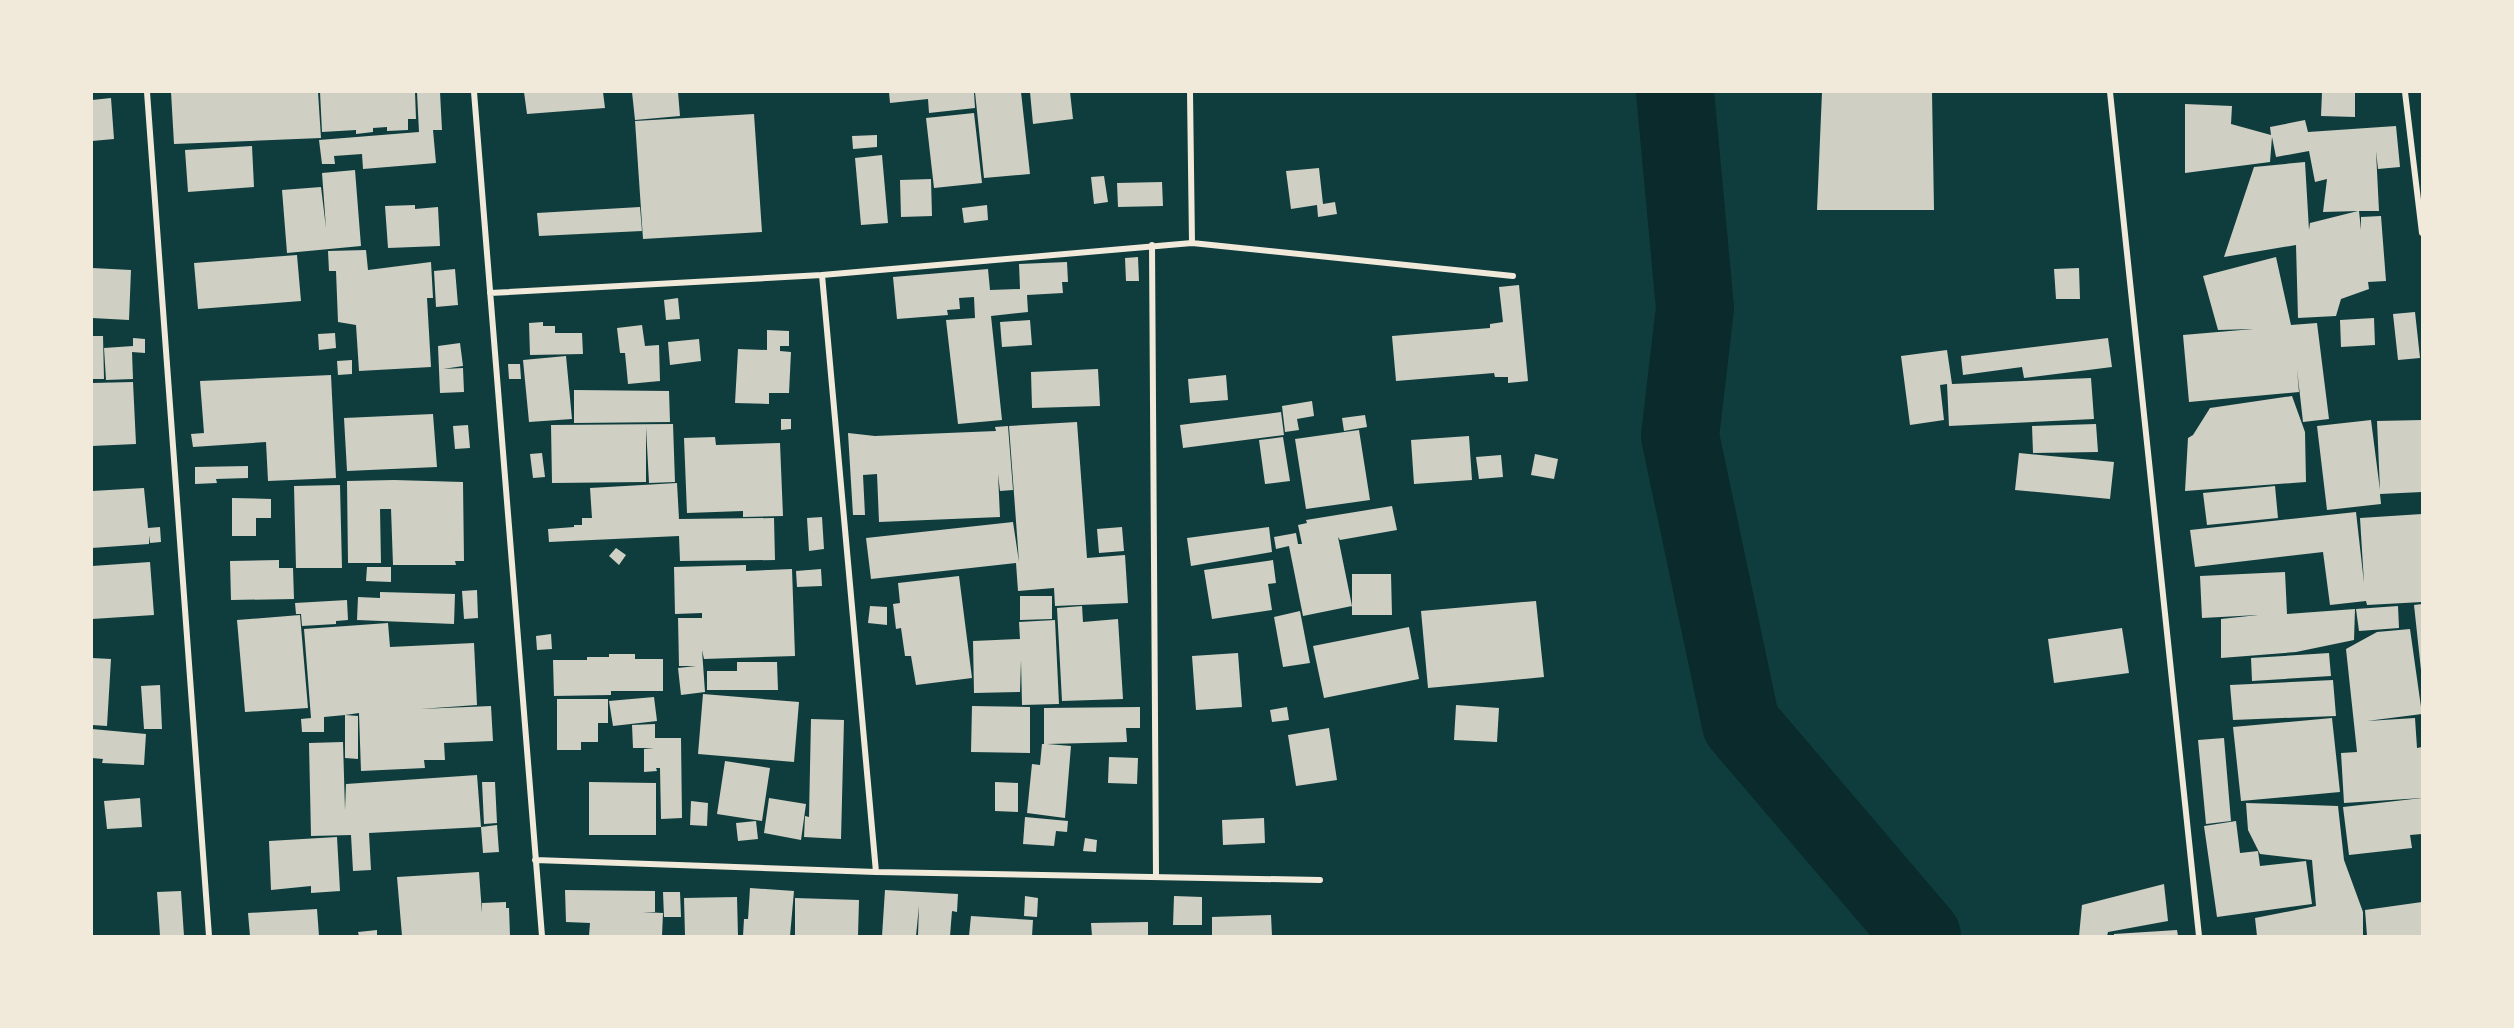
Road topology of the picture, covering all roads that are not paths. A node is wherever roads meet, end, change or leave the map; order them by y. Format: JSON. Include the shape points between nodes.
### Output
{"nodes":[{"id":1,"x":147,"y":92,"type":"edge"},
{"id":2,"x":474,"y":92,"type":"edge"},
{"id":3,"x":1190,"y":92,"type":"edge"},
{"id":4,"x":2110,"y":92,"type":"edge"},
{"id":5,"x":2405,"y":92,"type":"edge"},
{"id":6,"x":2422,"y":233,"type":"edge"},
{"id":7,"x":1192,"y":243,"type":"junction"},
{"id":8,"x":1152,"y":245,"type":"junction"},
{"id":9,"x":822,"y":275,"type":"junction"},
{"id":10,"x":1513,"y":276,"type":"dead end"},
{"id":11,"x":490,"y":293,"type":"junction"},
{"id":12,"x":535,"y":860,"type":"junction"},
{"id":13,"x":876,"y":872,"type":"junction"},
{"id":14,"x":1156,"y":876,"type":"junction"},
{"id":15,"x":1320,"y":880,"type":"dead end"},
{"id":16,"x":209,"y":936,"type":"edge"},
{"id":17,"x":542,"y":936,"type":"edge"},
{"id":18,"x":2199,"y":936,"type":"edge"}],
"edges":[{"from":1,"to":16,"type":"street"},
{"from":2,"to":11,"type":"street"},
{"from":3,"to":7,"type":"street"},
{"from":4,"to":18,"type":"street"},
{"from":5,"to":6,"type":"street"},
{"from":7,"to":8,"type":"street"},
{"from":7,"to":10,"type":"street"},
{"from":8,"to":9,"type":"street"},
{"from":8,"to":14,"type":"street"},
{"from":9,"to":11,"type":"street"},
{"from":9,"to":13,"type":"street"},
{"from":11,"to":12,"type":"street"},
{"from":12,"to":13,"type":"street"},
{"from":12,"to":17,"type":"street"},
{"from":13,"to":14,"type":"street"},
{"from":14,"to":15,"type":"street"}]}
